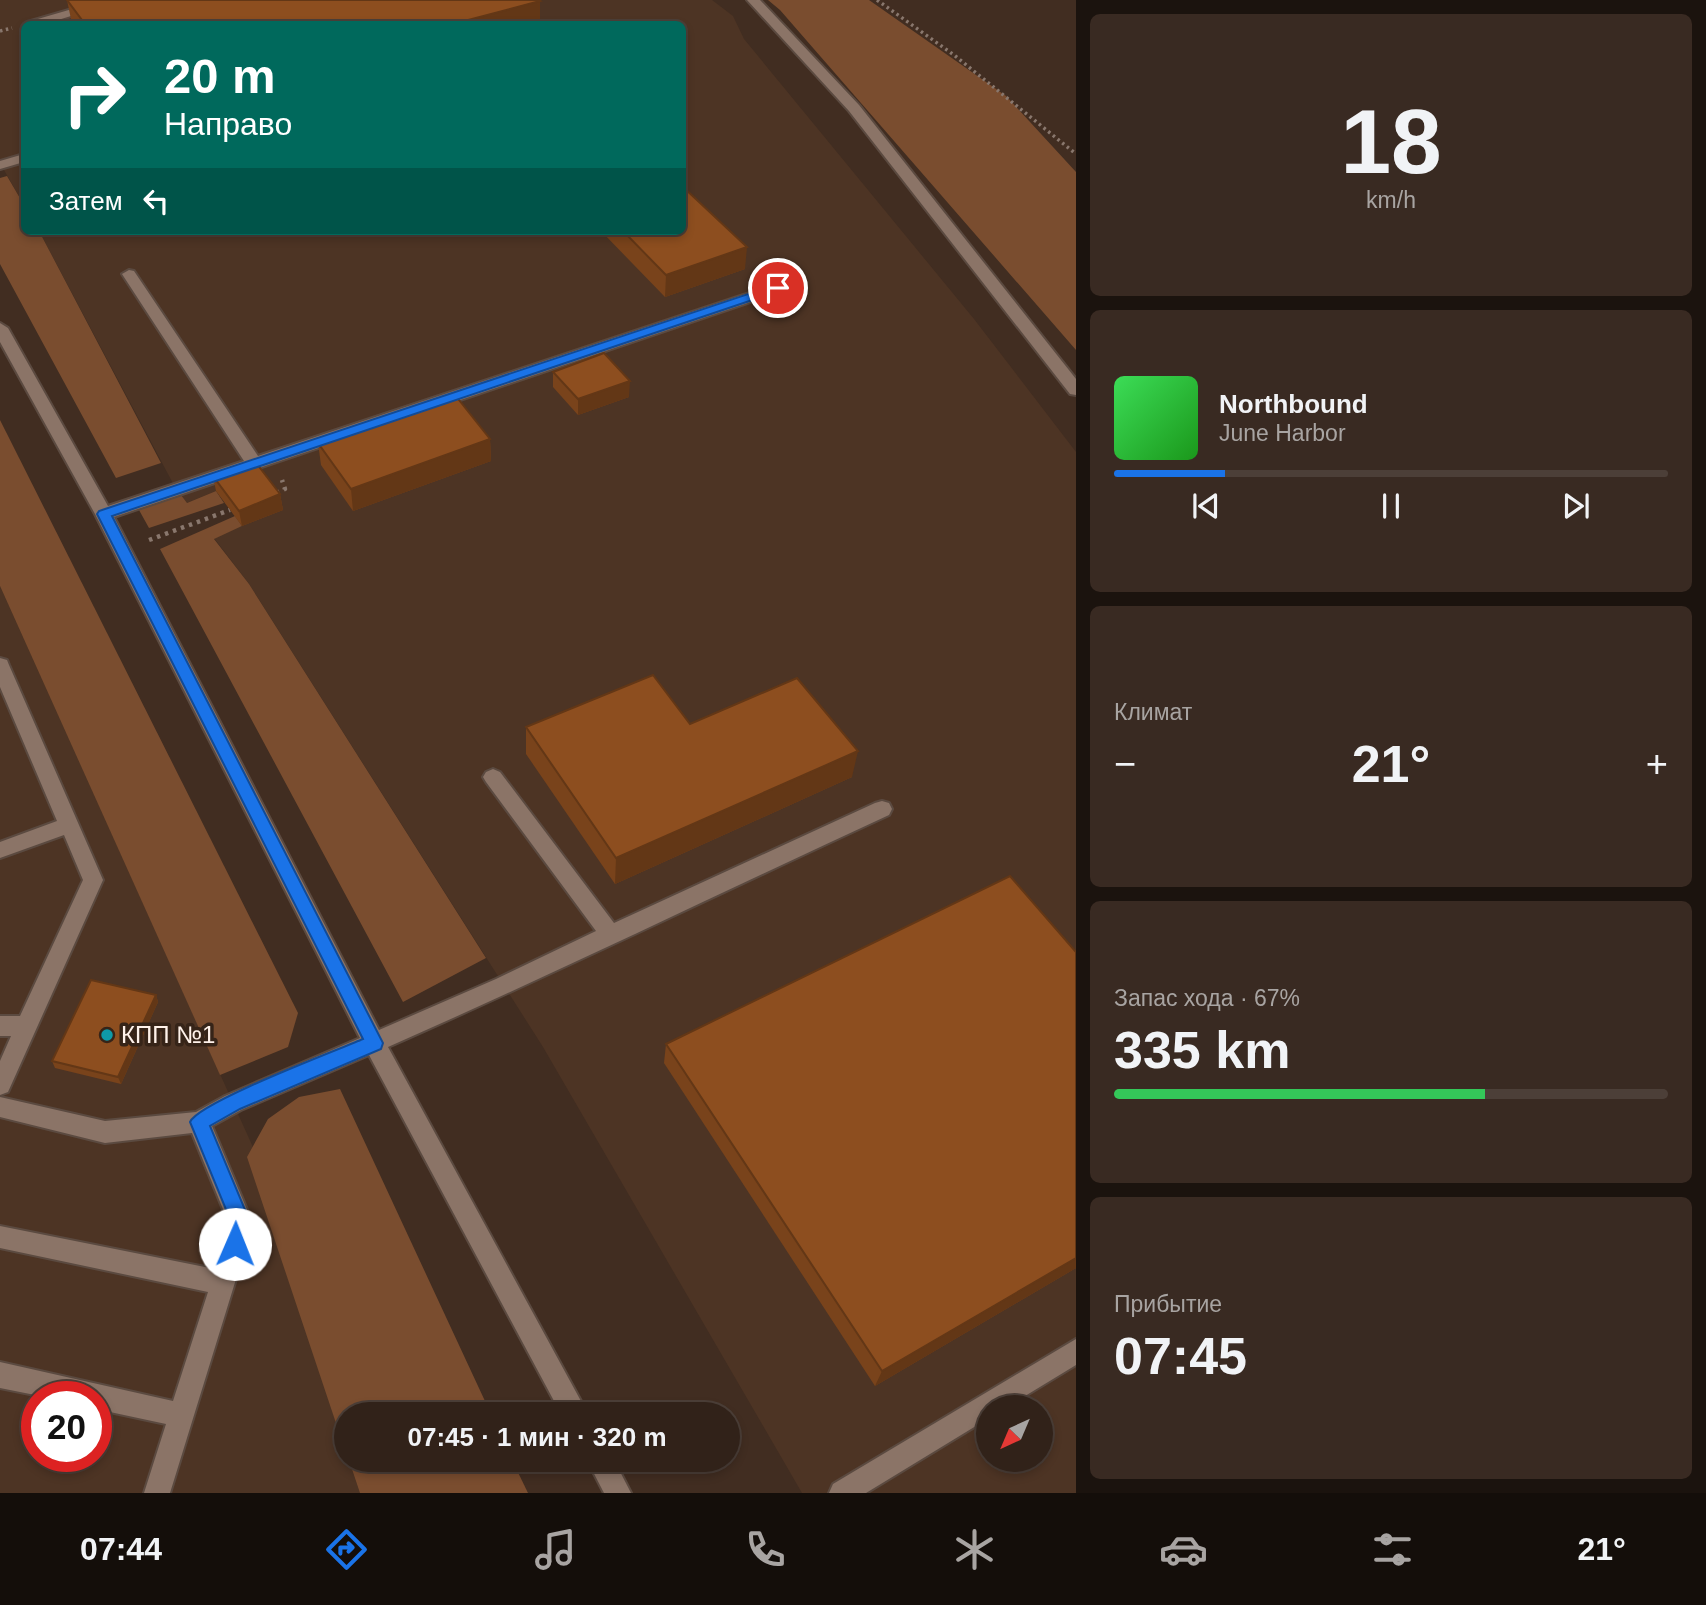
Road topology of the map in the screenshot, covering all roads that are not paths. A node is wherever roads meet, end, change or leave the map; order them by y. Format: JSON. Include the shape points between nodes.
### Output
{"nodes":[{"id":1,"x":117,"y":0,"type":"edge"},
{"id":2,"x":753,"y":0,"type":"edge"},
{"id":3,"x":37,"y":21,"type":"edge"},
{"id":4,"x":21,"y":159,"type":"edge"},
{"id":5,"x":0,"y":165,"type":"edge"},
{"id":6,"x":129,"y":274,"type":"dead end"},
{"id":7,"x":778,"y":288,"type":"dead end"},
{"id":8,"x":0,"y":328,"type":"edge"},
{"id":9,"x":1076,"y":390,"type":"edge"},
{"id":10,"x":254,"y":463,"type":"junction"},
{"id":11,"x":104,"y":514,"type":"junction"},
{"id":12,"x":0,"y":665,"type":"edge"},
{"id":13,"x":493,"y":777,"type":"dead end"},
{"id":14,"x":882,"y":809,"type":"dead end"},
{"id":15,"x":69,"y":825,"type":"junction"},
{"id":16,"x":0,"y":850,"type":"edge"},
{"id":17,"x":610,"y":934,"type":"junction"},
{"id":18,"x":0,"y":1026,"type":"edge"},
{"id":19,"x":27,"y":1026,"type":"junction"},
{"id":20,"x":374,"y":1043,"type":"junction"},
{"id":21,"x":0,"y":1085,"type":"edge"},
{"id":22,"x":0,"y":1107,"type":"edge"},
{"id":23,"x":199,"y":1122,"type":"junction"},
{"id":24,"x":0,"y":1237,"type":"edge"},
{"id":25,"x":223,"y":1283,"type":"junction"},
{"id":26,"x":1076,"y":1351,"type":"edge"},
{"id":27,"x":0,"y":1376,"type":"edge"},
{"id":28,"x":568,"y":1402,"type":"edge"},
{"id":29,"x":181,"y":1415,"type":"junction"},
{"id":30,"x":607,"y":1472,"type":"edge"},
{"id":31,"x":157,"y":1493,"type":"edge"},
{"id":32,"x":618,"y":1493,"type":"edge"},
{"id":33,"x":842,"y":1493,"type":"edge"}],
"edges":[{"from":1,"to":3,"type":"lane"},
{"from":2,"to":9,"type":"lane","via":[[854,108]]},
{"from":4,"to":5,"type":"lane"},
{"from":6,"to":10,"type":"lane"},
{"from":7,"to":10,"type":"lane"},
{"from":8,"to":11,"type":"lane"},
{"from":10,"to":11,"type":"lane"},
{"from":11,"to":20,"type":"lane"},
{"from":12,"to":15,"type":"lane"},
{"from":13,"to":17,"type":"lane"},
{"from":14,"to":17,"type":"lane"},
{"from":15,"to":16,"type":"lane"},
{"from":15,"to":19,"type":"lane","via":[[93,880]]},
{"from":17,"to":20,"type":"lane"},
{"from":18,"to":19,"type":"lane"},
{"from":19,"to":21,"type":"lane"},
{"from":20,"to":23,"type":"lane"},
{"from":20,"to":28,"type":"lane"},
{"from":22,"to":23,"type":"lane","via":[[105,1132]]},
{"from":23,"to":25,"type":"lane","via":[[241,1224]]},
{"from":24,"to":25,"type":"lane"},
{"from":25,"to":29,"type":"lane"},
{"from":26,"to":33,"type":"lane"},
{"from":27,"to":29,"type":"lane"},
{"from":29,"to":31,"type":"lane"},
{"from":30,"to":32,"type":"lane"}]}
